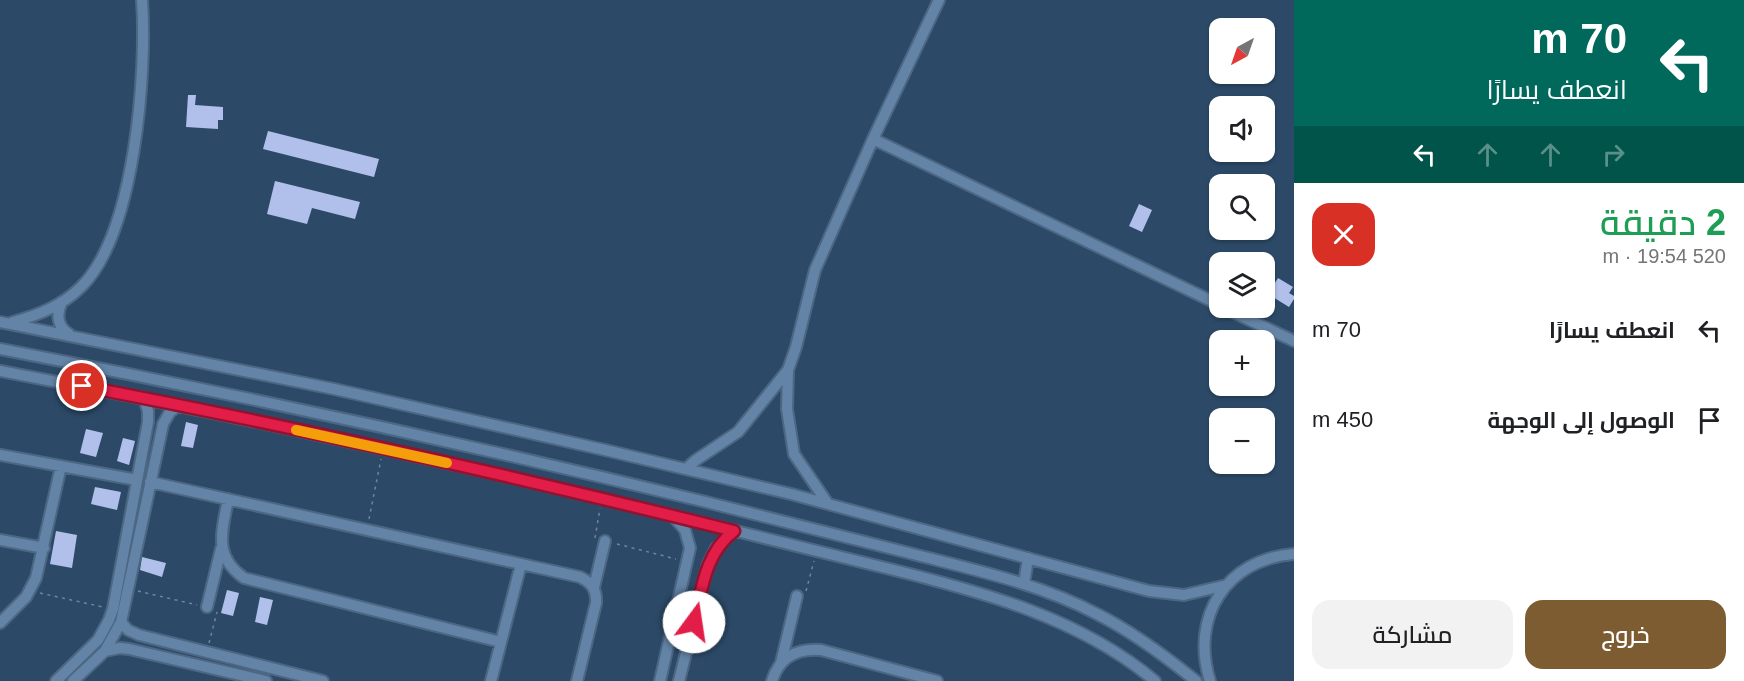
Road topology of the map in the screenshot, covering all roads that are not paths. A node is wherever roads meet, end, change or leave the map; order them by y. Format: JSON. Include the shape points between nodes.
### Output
{"nodes":[{"id":1,"x":142,"y":0,"type":"edge"},
{"id":2,"x":939,"y":0,"type":"edge"},
{"id":3,"x":873,"y":139,"type":"junction"},
{"id":4,"x":1209,"y":300,"type":"edge"},
{"id":5,"x":61,"y":304,"type":"junction"},
{"id":6,"x":1245,"y":318,"type":"edge"},
{"id":7,"x":5,"y":322,"type":"edge"},
{"id":8,"x":72,"y":336,"type":"junction"},
{"id":9,"x":1294,"y":341,"type":"edge"},
{"id":10,"x":0,"y":349,"type":"edge"},
{"id":11,"x":788,"y":370,"type":"junction"},
{"id":12,"x":0,"y":371,"type":"edge"},
{"id":13,"x":144,"y":398,"type":"junction"},
{"id":14,"x":179,"y":405,"type":"junction"},
{"id":15,"x":147,"y":430,"type":"junction"},
{"id":16,"x":160,"y":433,"type":"junction"},
{"id":17,"x":0,"y":455,"type":"edge"},
{"id":18,"x":62,"y":466,"type":"junction"},
{"id":19,"x":686,"y":469,"type":"junction"},
{"id":20,"x":137,"y":480,"type":"junction"},
{"id":21,"x":150,"y":482,"type":"junction"},
{"id":22,"x":228,"y":499,"type":"junction"},
{"id":23,"x":828,"y":504,"type":"junction"},
{"id":24,"x":673,"y":516,"type":"junction"},
{"id":25,"x":734,"y":531,"type":"junction"},
{"id":26,"x":0,"y":540,"type":"edge"},
{"id":27,"x":605,"y":541,"type":"road end"},
{"id":28,"x":874,"y":544,"type":"junction"},
{"id":29,"x":44,"y":548,"type":"junction"},
{"id":30,"x":221,"y":548,"type":"junction"},
{"id":31,"x":1294,"y":554,"type":"edge"},
{"id":32,"x":1028,"y":558,"type":"junction"},
{"id":33,"x":521,"y":564,"type":"junction"},
{"id":34,"x":868,"y":564,"type":"junction"},
{"id":35,"x":1024,"y":584,"type":"junction"},
{"id":36,"x":1227,"y":585,"type":"junction"},
{"id":37,"x":123,"y":587,"type":"junction"},
{"id":38,"x":594,"y":587,"type":"junction"},
{"id":39,"x":797,"y":596,"type":"road end"},
{"id":40,"x":207,"y":607,"type":"road end"},
{"id":41,"x":121,"y":622,"type":"junction"},
{"id":42,"x":0,"y":623,"type":"edge"},
{"id":43,"x":501,"y":642,"type":"junction"},
{"id":44,"x":105,"y":651,"type":"junction"},
{"id":45,"x":780,"y":663,"type":"junction"},
{"id":46,"x":244,"y":678,"type":"edge"},
{"id":47,"x":1148,"y":680,"type":"edge"},
{"id":48,"x":56,"y":681,"type":"edge"},
{"id":49,"x":74,"y":681,"type":"edge"},
{"id":50,"x":266,"y":681,"type":"edge"},
{"id":51,"x":323,"y":681,"type":"edge"},
{"id":52,"x":491,"y":681,"type":"edge"},
{"id":53,"x":577,"y":681,"type":"edge"},
{"id":54,"x":660,"y":681,"type":"edge"},
{"id":55,"x":679,"y":681,"type":"edge"},
{"id":56,"x":772,"y":681,"type":"edge"},
{"id":57,"x":937,"y":681,"type":"edge"},
{"id":58,"x":1196,"y":681,"type":"edge"},
{"id":59,"x":1210,"y":681,"type":"edge"}],
"edges":[{"from":1,"to":5,"type":"street","via":[[139,114],[120,208],[99,264]]},
{"from":2,"to":3,"type":"street"},
{"from":3,"to":4,"type":"street"},
{"from":3,"to":11,"type":"street","via":[[815,270]]},
{"from":5,"to":7,"type":"street"},
{"from":5,"to":8,"type":"street","via":[[58,319]]},
{"from":6,"to":9,"type":"street"},
{"from":7,"to":8,"type":"street"},
{"from":8,"to":19,"type":"street","via":[[334,389]]},
{"from":10,"to":28,"type":"street","via":[[330,415]]},
{"from":11,"to":19,"type":"street","via":[[738,432]]},
{"from":11,"to":23,"type":"street","via":[[787,409],[794,454]]},
{"from":12,"to":13,"type":"street"},
{"from":13,"to":14,"type":"street"},
{"from":13,"to":15,"type":"street"},
{"from":14,"to":16,"type":"street","via":[[164,420]]},
{"from":14,"to":24,"type":"street"},
{"from":15,"to":16,"type":"street"},
{"from":15,"to":20,"type":"street"},
{"from":16,"to":21,"type":"street"},
{"from":17,"to":18,"type":"street"},
{"from":18,"to":20,"type":"street"},
{"from":18,"to":29,"type":"street"},
{"from":19,"to":23,"type":"street"},
{"from":20,"to":37,"type":"street"},
{"from":21,"to":22,"type":"street"},
{"from":21,"to":37,"type":"street"},
{"from":22,"to":30,"type":"street"},
{"from":22,"to":33,"type":"street"},
{"from":23,"to":32,"type":"street"},
{"from":24,"to":25,"type":"street"},
{"from":24,"to":54,"type":"street","via":[[689,539],[689,562]]},
{"from":25,"to":34,"type":"street"},
{"from":25,"to":55,"type":"street","via":[[716,548],[708,564]]},
{"from":26,"to":29,"type":"street"},
{"from":27,"to":38,"type":"street"},
{"from":28,"to":34,"type":"street"},
{"from":28,"to":35,"type":"street"},
{"from":29,"to":42,"type":"street","via":[[30,591]]},
{"from":30,"to":40,"type":"street"},
{"from":30,"to":43,"type":"street","via":[[233,571],[243,579]]},
{"from":31,"to":36,"type":"street","via":[[1257,563]]},
{"from":32,"to":35,"type":"street"},
{"from":32,"to":36,"type":"street","via":[[1166,594],[1201,592]]},
{"from":33,"to":38,"type":"street","via":[[580,577]]},
{"from":33,"to":43,"type":"street"},
{"from":34,"to":47,"type":"street","via":[[1011,603],[1063,624],[1108,648]]},
{"from":35,"to":58,"type":"street","via":[[1096,613],[1133,634]]},
{"from":36,"to":59,"type":"street","via":[[1213,607],[1205,631],[1204,656]]},
{"from":37,"to":41,"type":"street"},
{"from":37,"to":48,"type":"street","via":[[98,640]]},
{"from":38,"to":53,"type":"street","via":[[596,603]]},
{"from":39,"to":45,"type":"street"},
{"from":41,"to":44,"type":"street"},
{"from":41,"to":51,"type":"street","via":[[135,634]]},
{"from":43,"to":52,"type":"street"},
{"from":44,"to":46,"type":"street","via":[[129,649]]},
{"from":44,"to":49,"type":"street"},
{"from":45,"to":56,"type":"street"},
{"from":45,"to":57,"type":"street","via":[[799,651],[822,650]]},
{"from":46,"to":50,"type":"street"}]}
